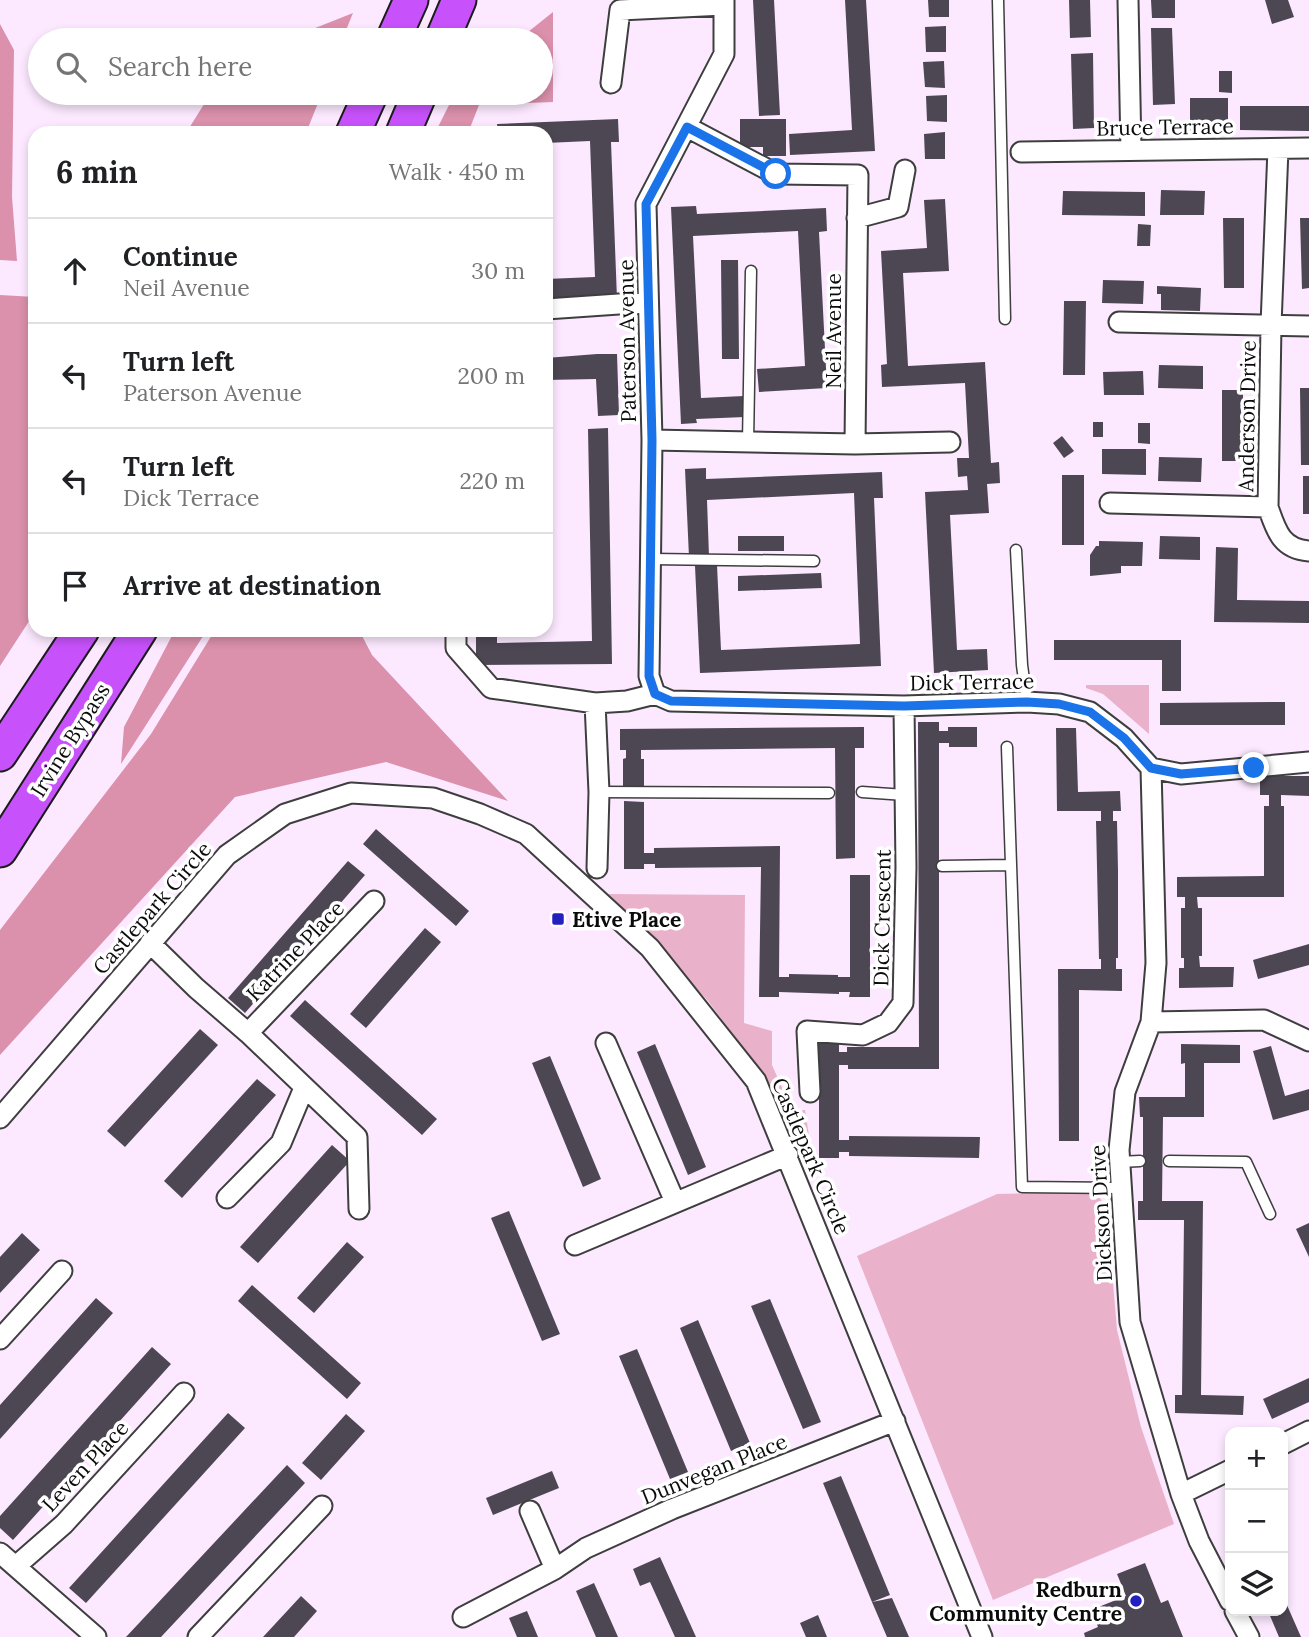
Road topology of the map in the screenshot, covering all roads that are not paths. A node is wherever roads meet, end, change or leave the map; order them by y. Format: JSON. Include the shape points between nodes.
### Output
{"nodes":[{"id":1,"x":411,"y":0,"type":"edge"},
{"id":2,"x":459,"y":0,"type":"edge"},
{"id":3,"x":998,"y":0,"type":"edge"},
{"id":4,"x":1128,"y":0,"type":"edge"},
{"id":5,"x":724,"y":2,"type":"edge"},
{"id":6,"x":398,"y":28,"type":"edge"},
{"id":7,"x":447,"y":28,"type":"edge"},
{"id":8,"x":611,"y":83,"type":"dead end"},
{"id":9,"x":366,"y":105,"type":"edge"},
{"id":10,"x":415,"y":105,"type":"edge"},
{"id":11,"x":356,"y":126,"type":"edge"},
{"id":12,"x":406,"y":126,"type":"edge"},
{"id":13,"x":687,"y":127,"type":"junction"},
{"id":14,"x":1309,"y":148,"type":"edge"},
{"id":15,"x":1278,"y":149,"type":"junction"},
{"id":16,"x":1131,"y":150,"type":"junction"},
{"id":17,"x":1012,"y":152,"type":"junction"},
{"id":18,"x":905,"y":170,"type":"dead end"},
{"id":19,"x":856,"y":218,"type":"junction"},
{"id":20,"x":751,"y":271,"type":"dead end"},
{"id":21,"x":649,"y":302,"type":"junction"},
{"id":22,"x":553,"y":309,"type":"edge"},
{"id":23,"x":1005,"y":319,"type":"dead end"},
{"id":24,"x":1119,"y":322,"type":"dead end"},
{"id":25,"x":1271,"y":326,"type":"junction"},
{"id":26,"x":1309,"y":326,"type":"edge"},
{"id":27,"x":652,"y":440,"type":"junction"},
{"id":28,"x":748,"y":442,"type":"junction"},
{"id":29,"x":950,"y":442,"type":"dead end"},
{"id":30,"x":855,"y":444,"type":"junction"},
{"id":31,"x":1110,"y":503,"type":"dead end"},
{"id":32,"x":1268,"y":507,"type":"junction"},
{"id":33,"x":1016,"y":550,"type":"dead end"},
{"id":34,"x":1309,"y":551,"type":"edge"},
{"id":35,"x":650,"y":559,"type":"junction"},
{"id":36,"x":814,"y":561,"type":"dead end"},
{"id":37,"x":77,"y":637,"type":"edge"},
{"id":38,"x":135,"y":637,"type":"edge"},
{"id":39,"x":456,"y":637,"type":"edge"},
{"id":40,"x":655,"y":694,"type":"junction"},
{"id":41,"x":1027,"y":702,"type":"junction"},
{"id":42,"x":595,"y":703,"type":"junction"},
{"id":43,"x":904,"y":706,"type":"junction"},
{"id":44,"x":1007,"y":747,"type":"dead end"},
{"id":45,"x":0,"y":754,"type":"edge"},
{"id":46,"x":1309,"y":762,"type":"edge"},
{"id":47,"x":1151,"y":768,"type":"junction"},
{"id":48,"x":599,"y":792,"type":"junction"},
{"id":49,"x":862,"y":792,"type":"dead end"},
{"id":50,"x":829,"y":793,"type":"dead end"},
{"id":51,"x":905,"y":795,"type":"junction"},
{"id":52,"x":0,"y":850,"type":"edge"},
{"id":53,"x":1012,"y":865,"type":"junction"},
{"id":54,"x":942,"y":866,"type":"dead end"},
{"id":55,"x":597,"y":868,"type":"dead end"},
{"id":56,"x":374,"y":901,"type":"dead end"},
{"id":57,"x":150,"y":943,"type":"junction"},
{"id":58,"x":1151,"y":1022,"type":"junction"},
{"id":59,"x":248,"y":1032,"type":"junction"},
{"id":60,"x":1309,"y":1041,"type":"edge"},
{"id":61,"x":606,"y":1043,"type":"dead end"},
{"id":62,"x":304,"y":1088,"type":"junction"},
{"id":63,"x":810,"y":1092,"type":"dead end"},
{"id":64,"x":0,"y":1118,"type":"edge"},
{"id":65,"x":788,"y":1155,"type":"junction"},
{"id":66,"x":1140,"y":1161,"type":"dead end"},
{"id":67,"x":1169,"y":1161,"type":"dead end"},
{"id":68,"x":1119,"y":1162,"type":"junction"},
{"id":69,"x":1120,"y":1188,"type":"junction"},
{"id":70,"x":227,"y":1198,"type":"dead end"},
{"id":71,"x":675,"y":1202,"type":"junction"},
{"id":72,"x":359,"y":1209,"type":"dead end"},
{"id":73,"x":1270,"y":1214,"type":"dead end"},
{"id":74,"x":575,"y":1245,"type":"dead end"},
{"id":75,"x":62,"y":1271,"type":"dead end"},
{"id":76,"x":0,"y":1339,"type":"edge"},
{"id":77,"x":184,"y":1393,"type":"dead end"},
{"id":78,"x":895,"y":1421,"type":"junction"},
{"id":79,"x":1309,"y":1431,"type":"edge"},
{"id":80,"x":1288,"y":1442,"type":"edge"},
{"id":81,"x":1225,"y":1472,"type":"edge"},
{"id":82,"x":1181,"y":1494,"type":"junction"},
{"id":83,"x":322,"y":1506,"type":"dead end"},
{"id":84,"x":530,"y":1511,"type":"dead end"},
{"id":85,"x":0,"y":1553,"type":"edge"},
{"id":86,"x":16,"y":1566,"type":"junction"},
{"id":87,"x":555,"y":1569,"type":"junction"},
{"id":88,"x":1225,"y":1591,"type":"edge"},
{"id":89,"x":1238,"y":1616,"type":"edge"},
{"id":90,"x":463,"y":1617,"type":"dead end"},
{"id":91,"x":90,"y":1635,"type":"edge"},
{"id":92,"x":198,"y":1637,"type":"edge"},
{"id":93,"x":982,"y":1637,"type":"edge"},
{"id":94,"x":1248,"y":1637,"type":"edge"}],
"edges":[{"from":1,"to":6,"type":"highway"},
{"from":2,"to":7,"type":"highway"},
{"from":3,"to":17,"type":"lane"},
{"from":4,"to":16,"type":"street"},
{"from":5,"to":8,"type":"street","name":"Paterson Avenue","via":[[620,10]]},
{"from":5,"to":13,"type":"street","name":"Paterson Avenue","via":[[724,54]]},
{"from":9,"to":11,"type":"highway"},
{"from":10,"to":12,"type":"highway"},
{"from":13,"to":19,"type":"street","name":"Neil Avenue","via":[[776,174],[858,175]]},
{"from":13,"to":21,"type":"street","name":"Paterson Avenue","via":[[646,204]]},
{"from":14,"to":15,"type":"street","name":"Bruce Terrace"},
{"from":15,"to":16,"type":"street","name":"Bruce Terrace"},
{"from":15,"to":25,"type":"street","name":"Anderson Drive"},
{"from":16,"to":17,"type":"street","name":"Bruce Terrace"},
{"from":17,"to":23,"type":"lane"},
{"from":18,"to":19,"type":"street","via":[[898,207]]},
{"from":19,"to":30,"type":"street","name":"Neil Avenue"},
{"from":20,"to":28,"type":"lane"},
{"from":21,"to":22,"type":"street"},
{"from":21,"to":27,"type":"street","name":"Paterson Avenue"},
{"from":24,"to":25,"type":"street","name":"Anderson Drive"},
{"from":25,"to":26,"type":"street","name":"Anderson Drive"},
{"from":25,"to":32,"type":"street","name":"Anderson Drive"},
{"from":27,"to":28,"type":"street"},
{"from":27,"to":35,"type":"street","name":"Paterson Avenue"},
{"from":28,"to":30,"type":"street"},
{"from":29,"to":30,"type":"street"},
{"from":31,"to":32,"type":"street","name":"Anderson Drive"},
{"from":32,"to":34,"type":"street","name":"Anderson Drive","via":[[1278,535],[1296,550]]},
{"from":33,"to":41,"type":"lane"},
{"from":35,"to":36,"type":"lane"},
{"from":35,"to":40,"type":"street","name":"Paterson Avenue","via":[[649,676]]},
{"from":37,"to":45,"type":"highway"},
{"from":38,"to":52,"type":"highway","name":"Irvine Bypass"},
{"from":39,"to":42,"type":"street","via":[[456,649],[491,688]]},
{"from":40,"to":42,"type":"street"},
{"from":40,"to":43,"type":"street","name":"Dick Terrace","via":[[671,701]]},
{"from":41,"to":43,"type":"street","name":"Dick Terrace"},
{"from":41,"to":47,"type":"street","name":"Dick Terrace","via":[[1090,712],[1124,738]]},
{"from":42,"to":48,"type":"street"},
{"from":43,"to":51,"type":"street","name":"Dick Crescent"},
{"from":44,"to":53,"type":"lane"},
{"from":46,"to":47,"type":"street","via":[[1181,774]]},
{"from":47,"to":58,"type":"street","name":"Dickson Drive","via":[[1156,963]]},
{"from":48,"to":50,"type":"lane"},
{"from":48,"to":55,"type":"street"},
{"from":49,"to":51,"type":"lane"},
{"from":51,"to":63,"type":"street","name":"Dick Crescent","via":[[911,867],[903,1003],[888,1023],[863,1035],[807,1031]]},
{"from":53,"to":54,"type":"lane"},
{"from":53,"to":69,"type":"lane","via":[[1022,1186]]},
{"from":56,"to":59,"type":"street","name":"Katrine Place"},
{"from":57,"to":59,"type":"street","name":"Katrine Place"},
{"from":57,"to":64,"type":"street","name":"Castlepark Circle"},
{"from":57,"to":65,"type":"street","name":"Castlepark Circle","via":[[227,855],[285,814],[351,793],[433,798],[526,834],[650,948],[756,1081]]},
{"from":58,"to":60,"type":"street","via":[[1264,1020]]},
{"from":58,"to":68,"type":"street","name":"Dickson Drive","via":[[1125,1092]]},
{"from":59,"to":62,"type":"street","name":"Katrine Place"},
{"from":61,"to":71,"type":"street"},
{"from":62,"to":70,"type":"street","via":[[281,1143]]},
{"from":62,"to":72,"type":"street","name":"Katrine Place","via":[[356,1138]]},
{"from":65,"to":71,"type":"street"},
{"from":65,"to":78,"type":"street","name":"Castlepark Circle"},
{"from":66,"to":68,"type":"lane"},
{"from":67,"to":73,"type":"lane","via":[[1246,1162]]},
{"from":68,"to":69,"type":"street","name":"Dickson Drive"},
{"from":69,"to":82,"type":"street","name":"Dickson Drive","via":[[1130,1322]]},
{"from":71,"to":74,"type":"street"},
{"from":75,"to":76,"type":"street"},
{"from":77,"to":86,"type":"street","name":"Leven Place","via":[[64,1524]]},
{"from":78,"to":87,"type":"street","name":"Dunvegan Place","via":[[672,1509],[586,1548]]},
{"from":78,"to":93,"type":"street","name":"Castlepark Circle"},
{"from":79,"to":80,"type":"street"},
{"from":81,"to":82,"type":"street"},
{"from":82,"to":88,"type":"street","name":"Dickson Drive"},
{"from":83,"to":92,"type":"street"},
{"from":84,"to":87,"type":"street"},
{"from":85,"to":86,"type":"street"},
{"from":86,"to":91,"type":"street"},
{"from":87,"to":90,"type":"street","name":"Dunvegan Place"},
{"from":89,"to":94,"type":"street"}]}
